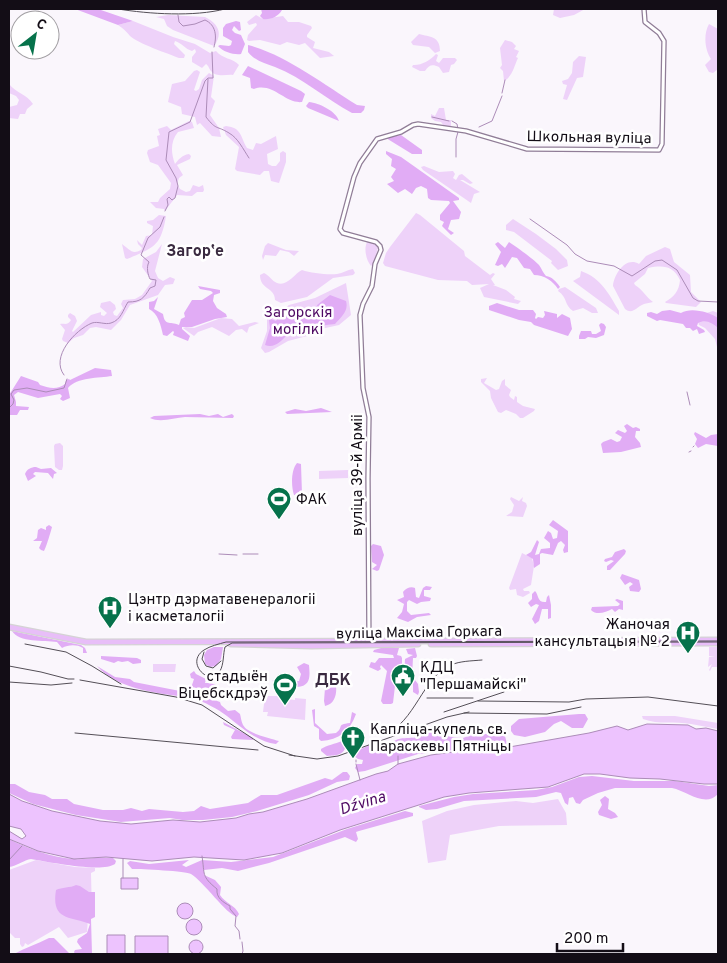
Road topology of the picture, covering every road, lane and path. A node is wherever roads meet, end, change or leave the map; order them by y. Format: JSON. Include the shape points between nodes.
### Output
{"nodes":[{"id":1,"x":644,"y":9,"type":"edge"},
{"id":2,"x":380,"y":250,"type":"joint"},
{"id":3,"x":9,"y":627,"type":"edge"},
{"id":4,"x":718,"y":641,"type":"edge"},
{"id":5,"x":370,"y":643,"type":"junction"}],
"edges":[{"from":1,"to":2,"type":"street","name":"Школьная вуліца","via":[[645,22],[664,41],[661,148],[527,149],[466,131],[412,125],[377,139],[354,176],[340,226],[343,233],[376,242]]},
{"from":2,"to":5,"type":"street","name":"вуліца 39-й Арміі","via":[[360,322],[363,388],[369,418]]},
{"from":3,"to":5,"type":"main road","name":"вуліца Максіма Горкага","via":[[86,642],[312,646]]},
{"from":4,"to":5,"type":"main road","name":"вуліца Максіма Горкага"}]}
